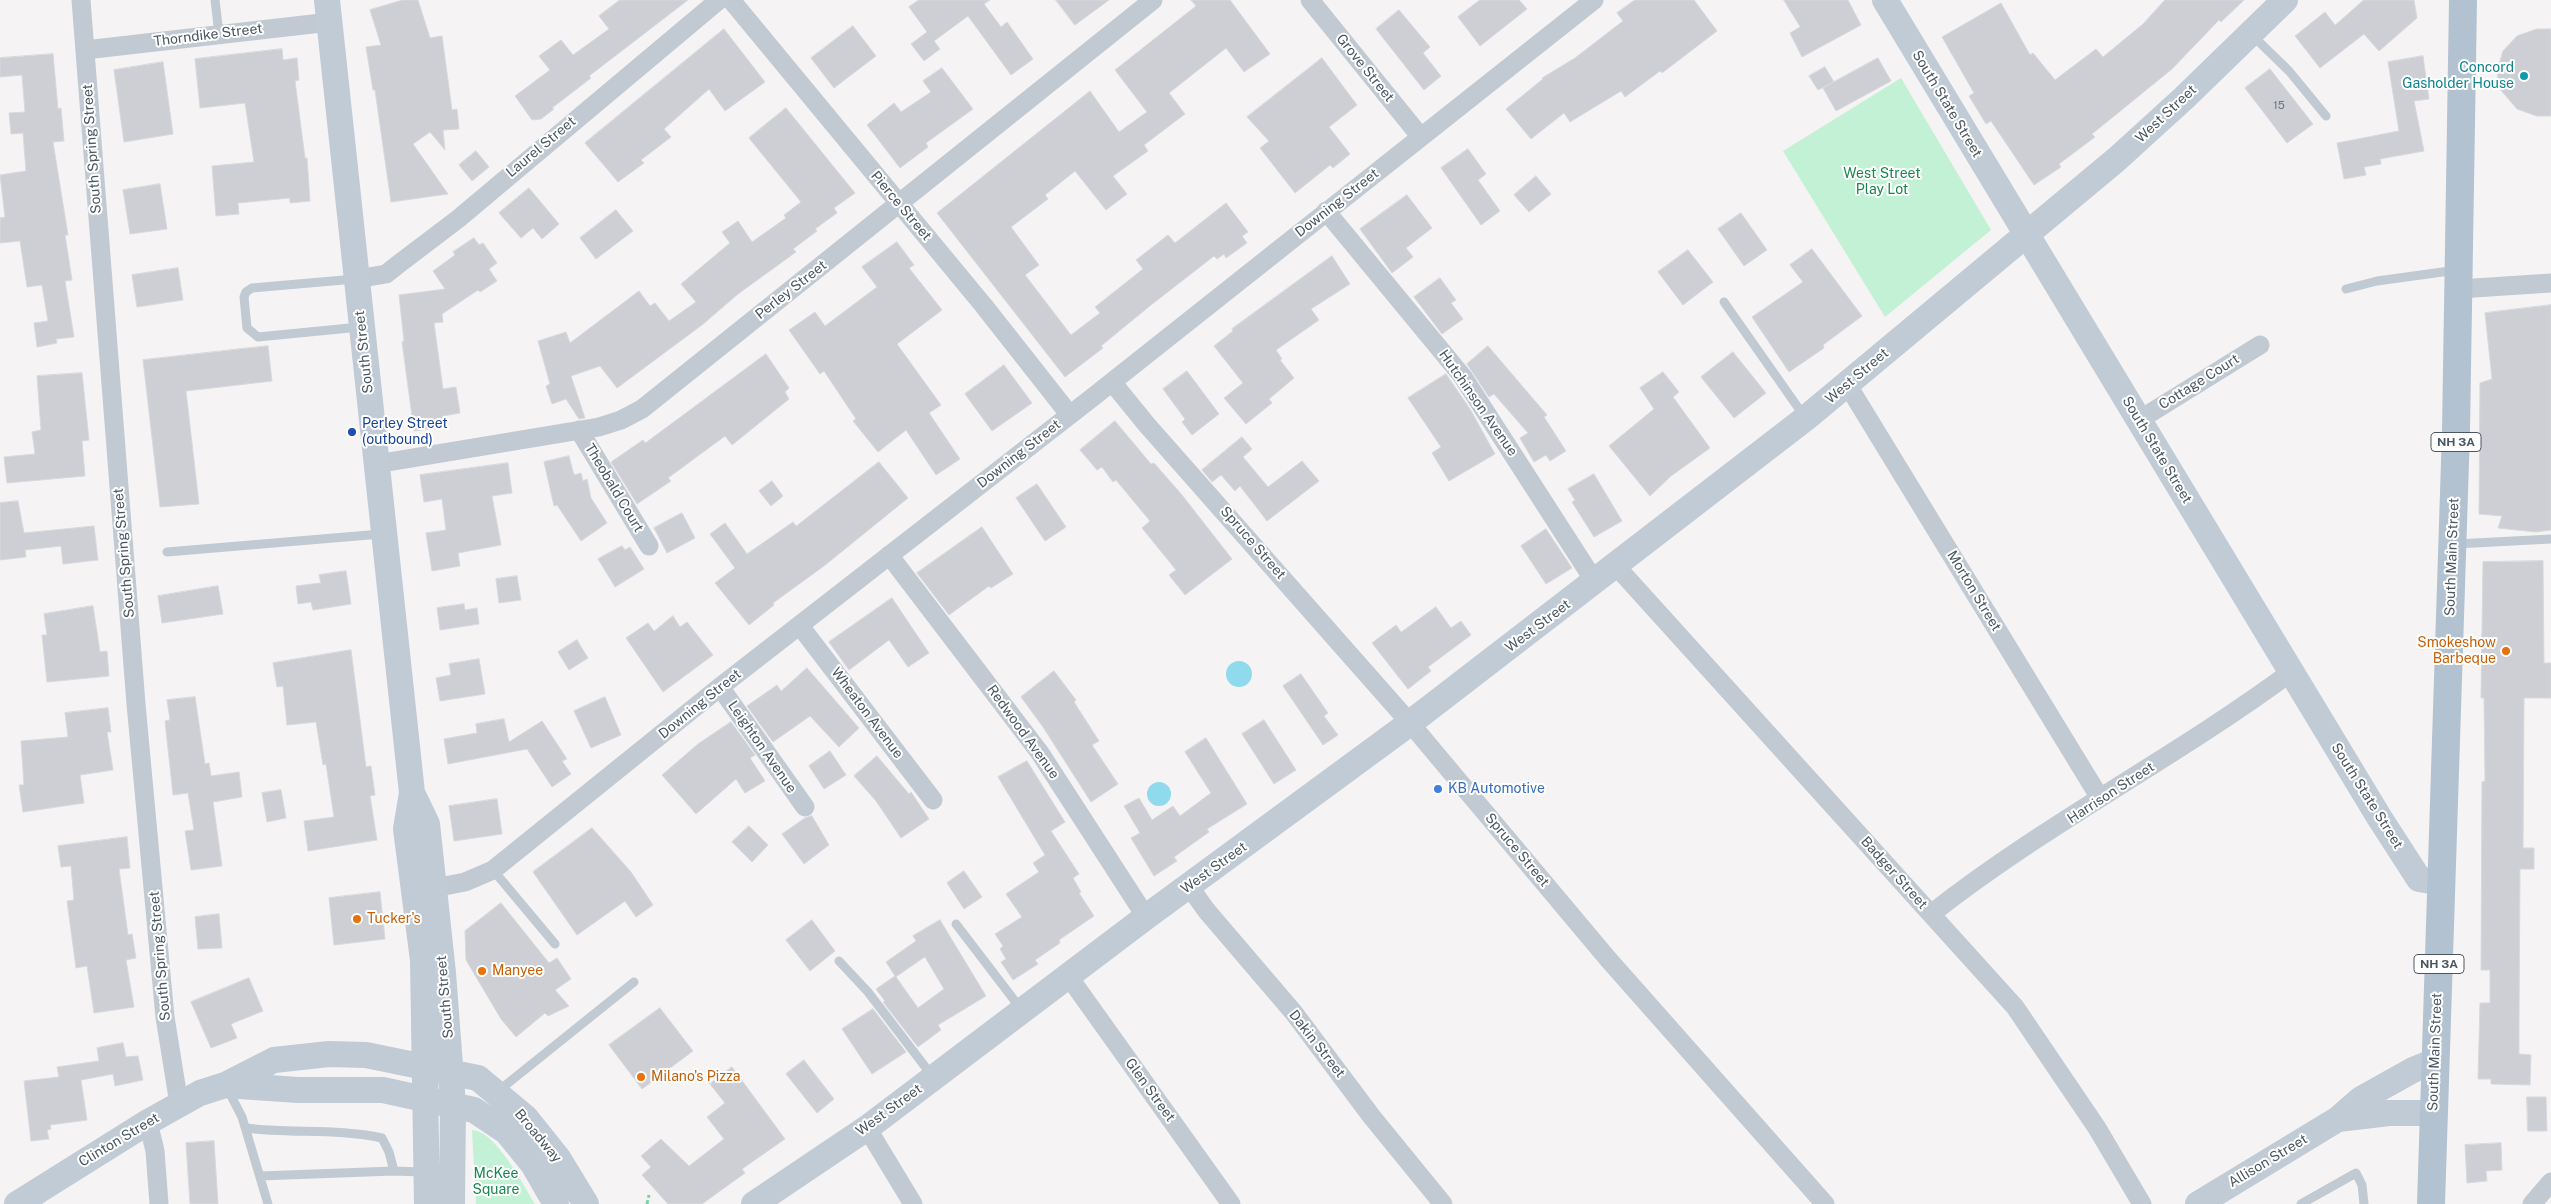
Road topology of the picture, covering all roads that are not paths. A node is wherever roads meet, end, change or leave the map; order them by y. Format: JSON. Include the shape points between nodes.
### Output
{"nodes":[{"id":1,"x":81,"y":0,"type":"edge"},
{"id":2,"x":215,"y":0,"type":"edge"},
{"id":3,"x":719,"y":0,"type":"edge"},
{"id":4,"x":731,"y":0,"type":"edge"},
{"id":5,"x":1153,"y":0,"type":"edge"},
{"id":6,"x":1310,"y":0,"type":"edge"},
{"id":7,"x":1594,"y":0,"type":"edge"},
{"id":8,"x":1885,"y":0,"type":"edge"},
{"id":9,"x":2285,"y":0,"type":"edge"},
{"id":10,"x":2463,"y":0,"type":"edge"},
{"id":11,"x":331,"y":6,"type":"edge"},
{"id":12,"x":219,"y":34,"type":"junction"},
{"id":13,"x":2251,"y":34,"type":"junction"},
{"id":14,"x":85,"y":50,"type":"junction"},
{"id":15,"x":2326,"y":116,"type":"dead end"},
{"id":16,"x":1420,"y":136,"type":"junction"},
{"id":17,"x":899,"y":204,"type":"junction"},
{"id":18,"x":1326,"y":211,"type":"junction"},
{"id":19,"x":2026,"y":235,"type":"junction"},
{"id":20,"x":356,"y":279,"type":"junction"},
{"id":21,"x":2460,"y":279,"type":"junction"},
{"id":22,"x":2551,"y":284,"type":"edge"},
{"id":23,"x":2346,"y":289,"type":"dead end"},
{"id":24,"x":1724,"y":302,"type":"dead end"},
{"id":25,"x":361,"y":327,"type":"junction"},
{"id":26,"x":2260,"y":345,"type":"dead end"},
{"id":27,"x":1112,"y":382,"type":"junction"},
{"id":28,"x":1847,"y":384,"type":"junction"},
{"id":29,"x":1070,"y":414,"type":"junction"},
{"id":30,"x":1806,"y":418,"type":"junction"},
{"id":31,"x":2139,"y":420,"type":"junction"},
{"id":32,"x":579,"y":430,"type":"junction"},
{"id":33,"x":376,"y":464,"type":"junction"},
{"id":34,"x":384,"y":533,"type":"junction"},
{"id":35,"x":2551,"y":539,"type":"edge"},
{"id":36,"x":2453,"y":544,"type":"junction"},
{"id":37,"x":650,"y":546,"type":"dead end"},
{"id":38,"x":167,"y":552,"type":"dead end"},
{"id":39,"x":888,"y":555,"type":"junction"},
{"id":40,"x":1616,"y":566,"type":"junction"},
{"id":41,"x":1595,"y":582,"type":"junction"},
{"id":42,"x":800,"y":626,"type":"junction"},
{"id":43,"x":2291,"y":672,"type":"junction"},
{"id":44,"x":720,"y":687,"type":"junction"},
{"id":45,"x":1410,"y":723,"type":"junction"},
{"id":46,"x":412,"y":793,"type":"junction"},
{"id":47,"x":2100,"y":798,"type":"junction"},
{"id":48,"x":933,"y":800,"type":"dead end"},
{"id":49,"x":805,"y":807,"type":"dead end"},
{"id":50,"x":494,"y":870,"type":"junction"},
{"id":51,"x":2442,"y":883,"type":"junction"},
{"id":52,"x":1189,"y":886,"type":"junction"},
{"id":53,"x":434,"y":888,"type":"junction"},
{"id":54,"x":1931,"y":914,"type":"junction"},
{"id":55,"x":1146,"y":917,"type":"junction"},
{"id":56,"x":956,"y":924,"type":"dead end"},
{"id":57,"x":555,"y":944,"type":"dead end"},
{"id":58,"x":839,"y":961,"type":"dead end"},
{"id":59,"x":1069,"y":977,"type":"junction"},
{"id":60,"x":634,"y":982,"type":"dead end"},
{"id":61,"x":1023,"y":1011,"type":"junction"},
{"id":62,"x":2435,"y":1061,"type":"junction"},
{"id":63,"x":424,"y":1068,"type":"junction"},
{"id":64,"x":450,"y":1072,"type":"junction"},
{"id":65,"x":934,"y":1078,"type":"junction"},
{"id":66,"x":226,"y":1085,"type":"junction"},
{"id":67,"x":497,"y":1092,"type":"junction"},
{"id":68,"x":425,"y":1101,"type":"junction"},
{"id":69,"x":179,"y":1104,"type":"junction"},
{"id":70,"x":453,"y":1105,"type":"junction"},
{"id":71,"x":2432,"y":1113,"type":"junction"},
{"id":72,"x":2338,"y":1119,"type":"junction"},
{"id":73,"x":148,"y":1122,"type":"junction"},
{"id":74,"x":246,"y":1128,"type":"junction"},
{"id":75,"x":867,"y":1128,"type":"junction"},
{"id":76,"x":394,"y":1171,"type":"junction"},
{"id":77,"x":426,"y":1172,"type":"junction"},
{"id":78,"x":260,"y":1176,"type":"junction"},
{"id":79,"x":2551,"y":1182,"type":"edge"},
{"id":80,"x":17,"y":1204,"type":"edge"},
{"id":81,"x":159,"y":1204,"type":"edge"},
{"id":82,"x":268,"y":1204,"type":"edge"},
{"id":83,"x":427,"y":1204,"type":"edge"},
{"id":84,"x":452,"y":1204,"type":"edge"},
{"id":85,"x":556,"y":1204,"type":"edge"},
{"id":86,"x":586,"y":1204,"type":"edge"},
{"id":87,"x":754,"y":1204,"type":"edge"},
{"id":88,"x":913,"y":1204,"type":"edge"},
{"id":89,"x":1231,"y":1204,"type":"edge"},
{"id":90,"x":1443,"y":1204,"type":"edge"},
{"id":91,"x":1825,"y":1204,"type":"edge"},
{"id":92,"x":2142,"y":1204,"type":"edge"},
{"id":93,"x":2198,"y":1204,"type":"edge"},
{"id":94,"x":2301,"y":1204,"type":"edge"},
{"id":95,"x":2364,"y":1204,"type":"edge"},
{"id":96,"x":2431,"y":1204,"type":"edge"},
{"id":97,"x":2532,"y":1204,"type":"edge"}],
"edges":[{"from":1,"to":14,"type":"street","name":"South Spring Street"},
{"from":2,"to":12,"type":"lane"},
{"from":3,"to":20,"type":"street","name":"Laurel Street","via":[[400,264],[386,274]]},
{"from":4,"to":17,"type":"street","name":"Pierce Street"},
{"from":5,"to":17,"type":"street","name":"Perley Street"},
{"from":6,"to":16,"type":"street","name":"Grove Street"},
{"from":7,"to":16,"type":"street","name":"Downing Street"},
{"from":8,"to":19,"type":"street","name":"South State Street"},
{"from":9,"to":13,"type":"street","name":"West Street"},
{"from":10,"to":21,"type":"main road","name":"South Main Street","number":"NH 3A"},
{"from":11,"to":12,"type":"street","name":"Thorndike Street"},
{"from":11,"to":20,"type":"street","name":"South Street"},
{"from":12,"to":14,"type":"street","name":"Thorndike Street"},
{"from":13,"to":15,"type":"lane","via":[[2289,71]]},
{"from":13,"to":19,"type":"street","name":"West Street","via":[[2117,159]]},
{"from":14,"to":69,"type":"street","name":"South Spring Street","via":[[136,704],[165,1017]]},
{"from":16,"to":18,"type":"street","name":"Downing Street"},
{"from":17,"to":29,"type":"street","name":"Pierce Street"},
{"from":17,"to":32,"type":"street","name":"Perley Street","via":[[642,409],[621,420]]},
{"from":18,"to":27,"type":"street","name":"Downing Street"},
{"from":18,"to":41,"type":"street","name":"Hutchinson Avenue","via":[[1463,377]]},
{"from":19,"to":28,"type":"street","name":"West Street"},
{"from":19,"to":31,"type":"street","name":"South State Street"},
{"from":20,"to":25,"type":"street","name":"South Street"},
{"from":20,"to":25,"type":"lane","via":[[252,288],[244,297],[247,328],[258,337]]},
{"from":21,"to":22,"type":"street"},
{"from":21,"to":23,"type":"lane","via":[[2377,281]]},
{"from":21,"to":36,"type":"main road","name":"South Main Street","number":"NH 3A"},
{"from":24,"to":30,"type":"lane"},
{"from":25,"to":33,"type":"street","name":"South Street"},
{"from":26,"to":31,"type":"street","name":"Cottage Court"},
{"from":27,"to":29,"type":"street","name":"Downing Street"},
{"from":27,"to":45,"type":"street","name":"Spruce Street"},
{"from":28,"to":30,"type":"street","name":"West Street"},
{"from":28,"to":47,"type":"street","name":"Morton Street"},
{"from":29,"to":39,"type":"street","name":"Downing Street"},
{"from":30,"to":40,"type":"street","name":"West Street"},
{"from":31,"to":43,"type":"street","name":"South State Street"},
{"from":32,"to":33,"type":"street","name":"Perley Street"},
{"from":32,"to":37,"type":"street","name":"Theobald Court"},
{"from":33,"to":34,"type":"street","name":"South Street"},
{"from":34,"to":38,"type":"lane"},
{"from":34,"to":46,"type":"street","name":"South Street"},
{"from":35,"to":36,"type":"lane"},
{"from":36,"to":51,"type":"main road","name":"South Main Street","number":"NH 3A"},
{"from":39,"to":42,"type":"street","name":"Downing Street"},
{"from":39,"to":55,"type":"street","name":"Redwood Avenue","via":[[1040,753]]},
{"from":40,"to":41,"type":"street","name":"West Street"},
{"from":40,"to":54,"type":"street","name":"Badger Street"},
{"from":41,"to":45,"type":"street","name":"West Street"},
{"from":42,"to":44,"type":"street","name":"Downing Street"},
{"from":42,"to":48,"type":"street","name":"Wheaton Avenue"},
{"from":43,"to":47,"type":"street","name":"Harrison Street","via":[[2227,719]]},
{"from":43,"to":51,"type":"street","name":"South State Street","via":[[2419,879]]},
{"from":44,"to":49,"type":"street","name":"Leighton Avenue"},
{"from":44,"to":50,"type":"street","name":"Downing Street"},
{"from":45,"to":52,"type":"street","name":"West Street"},
{"from":45,"to":91,"type":"street","name":"Spruce Street","via":[[1608,959]]},
{"from":46,"to":53,"type":"street","name":"South Street","via":[[427,824]]},
{"from":46,"to":63,"type":"street","name":"South Street","via":[[406,829],[423,960]]},
{"from":47,"to":54,"type":"street","name":"Harrison Street","via":[[1983,873]]},
{"from":50,"to":53,"type":"street","name":"Downing Street","via":[[465,882]]},
{"from":50,"to":57,"type":"lane"},
{"from":51,"to":62,"type":"main road","name":"South Main Street","number":"NH 3A"},
{"from":52,"to":55,"type":"street","name":"West Street"},
{"from":52,"to":90,"type":"street","name":"Dakin Street","via":[[1294,1013]]},
{"from":53,"to":64,"type":"street","name":"South Street","via":[[444,973]]},
{"from":54,"to":92,"type":"street","name":"Badger Street","via":[[2015,1007],[2097,1128]]},
{"from":55,"to":59,"type":"street","name":"West Street"},
{"from":56,"to":61,"type":"lane"},
{"from":58,"to":65,"type":"lane","via":[[868,992]]},
{"from":59,"to":61,"type":"street","name":"West Street"},
{"from":59,"to":89,"type":"street","name":"Glen Street"},
{"from":60,"to":67,"type":"lane"},
{"from":61,"to":65,"type":"street","name":"West Street"},
{"from":62,"to":71,"type":"main road","name":"South Main Street","number":"NH 3A"},
{"from":62,"to":72,"type":"street","name":"Allison Street","via":[[2361,1099]]},
{"from":63,"to":64,"type":"street","name":"Clinton Street"},
{"from":63,"to":66,"type":"street","name":"Clinton Street","via":[[366,1055],[329,1054],[274,1060]]},
{"from":63,"to":68,"type":"street","name":"South Street"},
{"from":64,"to":67,"type":"street","name":"Broadway","via":[[478,1078]]},
{"from":64,"to":70,"type":"street","name":"South Street"},
{"from":65,"to":75,"type":"street","name":"West Street"},
{"from":66,"to":68,"type":"street","name":"Clinton Street","via":[[298,1090],[383,1090]]},
{"from":66,"to":69,"type":"street","name":"Clinton Street"},
{"from":66,"to":74,"type":"lane"},
{"from":67,"to":86,"type":"street","name":"Broadway","via":[[526,1118],[558,1158]]},
{"from":68,"to":70,"type":"street","name":"Broadway"},
{"from":68,"to":77,"type":"street","name":"South Street"},
{"from":69,"to":73,"type":"street","name":"Clinton Street"},
{"from":70,"to":84,"type":"street","name":"South Street"},
{"from":70,"to":85,"type":"street","name":"Broadway","via":[[474,1110],[507,1132],[532,1164]]},
{"from":71,"to":72,"type":"street","name":"Allison Street","via":[[2389,1113]]},
{"from":71,"to":96,"type":"main road","name":"South Main Street","number":"NH 3A"},
{"from":72,"to":93,"type":"street","name":"Allison Street"},
{"from":73,"to":80,"type":"street","name":"Clinton Street"},
{"from":73,"to":81,"type":"street","via":[[155,1152]]},
{"from":74,"to":76,"type":"lane","via":[[274,1132],[366,1134],[382,1138],[390,1152]]},
{"from":74,"to":78,"type":"lane"},
{"from":75,"to":87,"type":"street","name":"West Street"},
{"from":75,"to":88,"type":"street"},
{"from":76,"to":77,"type":"lane"},
{"from":76,"to":78,"type":"lane"},
{"from":77,"to":83,"type":"street","name":"South Street"},
{"from":78,"to":82,"type":"lane"},
{"from":79,"to":97,"type":"street"},
{"from":94,"to":95,"type":"lane","via":[[2356,1173],[2362,1185]]}]}
